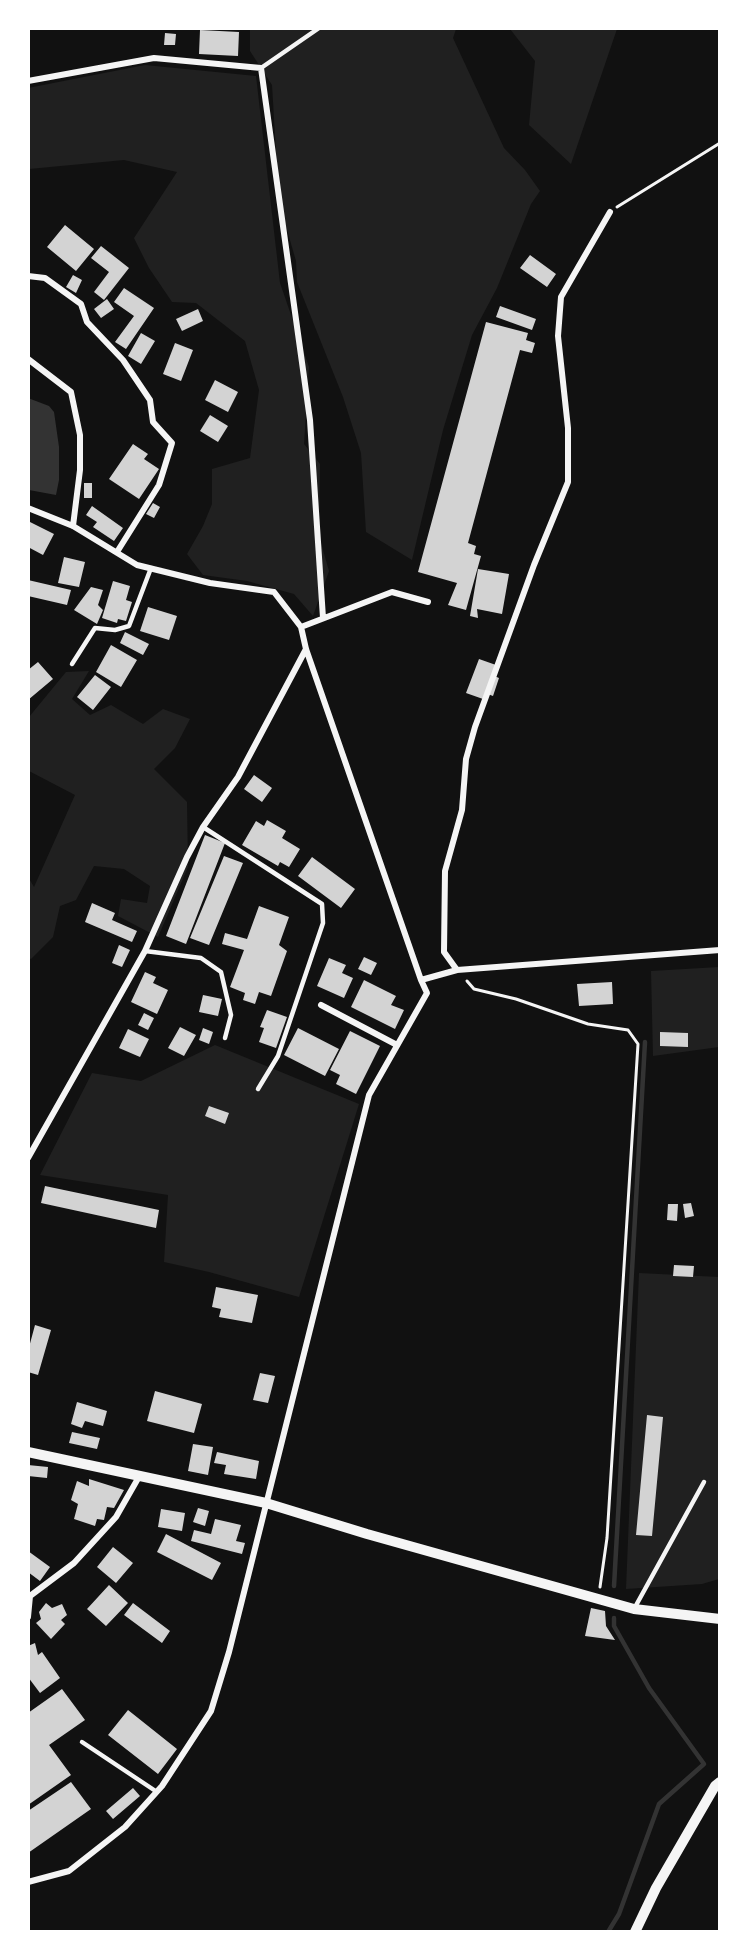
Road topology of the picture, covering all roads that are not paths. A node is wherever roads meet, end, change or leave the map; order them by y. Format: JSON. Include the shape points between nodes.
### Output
{"nodes":[{"id":1,"x":319,"y":28,"type":"edge"},
{"id":2,"x":261,"y":68,"type":"junction"},
{"id":3,"x":28,"y":81,"type":"edge"},
{"id":4,"x":609,"y":212,"type":"road end"},
{"id":5,"x":28,"y":276,"type":"edge"},
{"id":6,"x":28,"y":359,"type":"edge"},
{"id":7,"x":28,"y":508,"type":"edge"},
{"id":8,"x":73,"y":526,"type":"junction"},
{"id":9,"x":117,"y":552,"type":"junction"},
{"id":10,"x":151,"y":568,"type":"junction"},
{"id":11,"x":428,"y":602,"type":"dead end"},
{"id":12,"x":323,"y":618,"type":"junction"},
{"id":13,"x":301,"y":627,"type":"junction"},
{"id":14,"x":306,"y":649,"type":"junction"},
{"id":15,"x":72,"y":664,"type":"dead end"},
{"id":16,"x":203,"y":827,"type":"junction"},
{"id":17,"x":720,"y":950,"type":"edge"},
{"id":18,"x":145,"y":951,"type":"junction"},
{"id":19,"x":457,"y":970,"type":"junction"},
{"id":20,"x":421,"y":980,"type":"junction"},
{"id":21,"x":321,"y":1005,"type":"dead end"},
{"id":22,"x":225,"y":1038,"type":"dead end"},
{"id":23,"x":397,"y":1045,"type":"junction"},
{"id":24,"x":258,"y":1089,"type":"dead end"},
{"id":25,"x":28,"y":1158,"type":"edge"},
{"id":26,"x":28,"y":1452,"type":"edge"},
{"id":27,"x":140,"y":1475,"type":"junction"},
{"id":28,"x":704,"y":1482,"type":"dead end"},
{"id":29,"x":266,"y":1503,"type":"junction"},
{"id":30,"x":634,"y":1609,"type":"junction"},
{"id":31,"x":28,"y":1617,"type":"edge"},
{"id":32,"x":720,"y":1619,"type":"edge"},
{"id":33,"x":81,"y":1742,"type":"dead end"},
{"id":34,"x":720,"y":1782,"type":"edge"},
{"id":35,"x":157,"y":1792,"type":"junction"},
{"id":36,"x":28,"y":1882,"type":"edge"},
{"id":37,"x":634,"y":1932,"type":"edge"}],
"edges":[{"from":1,"to":2,"type":"lane"},
{"from":2,"to":3,"type":"street","via":[[154,58]]},
{"from":2,"to":12,"type":"street","via":[[310,420]]},
{"from":4,"to":19,"type":"street","via":[[561,297],[558,336],[568,428],[568,482],[534,565],[466,759],[462,810],[445,871],[444,951]]},
{"from":5,"to":9,"type":"street","via":[[45,278],[81,304],[87,322],[123,360],[150,400],[153,422],[172,443],[159,485]]},
{"from":6,"to":8,"type":"street","via":[[71,392],[80,435]]},
{"from":7,"to":8,"type":"street"},
{"from":8,"to":9,"type":"street"},
{"from":9,"to":10,"type":"street","via":[[137,565]]},
{"from":10,"to":13,"type":"street","via":[[210,584],[274,592]]},
{"from":10,"to":15,"type":"lane","via":[[129,626],[115,630],[95,628]]},
{"from":11,"to":12,"type":"street","via":[[392,592]]},
{"from":12,"to":13,"type":"street"},
{"from":13,"to":14,"type":"street"},
{"from":14,"to":16,"type":"street","via":[[238,777]]},
{"from":14,"to":20,"type":"street"},
{"from":16,"to":18,"type":"street"},
{"from":16,"to":24,"type":"lane","via":[[322,904],[323,923],[278,1056]]},
{"from":17,"to":19,"type":"street"},
{"from":18,"to":22,"type":"lane","via":[[201,958],[221,972],[231,1015]]},
{"from":18,"to":25,"type":"street"},
{"from":19,"to":20,"type":"street"},
{"from":20,"to":23,"type":"street","via":[[427,993]]},
{"from":21,"to":23,"type":"street"},
{"from":23,"to":29,"type":"street","via":[[369,1095]]},
{"from":26,"to":27,"type":"street"},
{"from":27,"to":29,"type":"street"},
{"from":27,"to":31,"type":"street","via":[[116,1517],[74,1563],[30,1596]]},
{"from":28,"to":30,"type":"lane"},
{"from":29,"to":30,"type":"street"},
{"from":29,"to":35,"type":"street","via":[[216,1698]]},
{"from":30,"to":32,"type":"street"},
{"from":33,"to":35,"type":"lane"},
{"from":34,"to":37,"type":"street"},
{"from":35,"to":36,"type":"street","via":[[126,1827],[69,1871]]}]}
